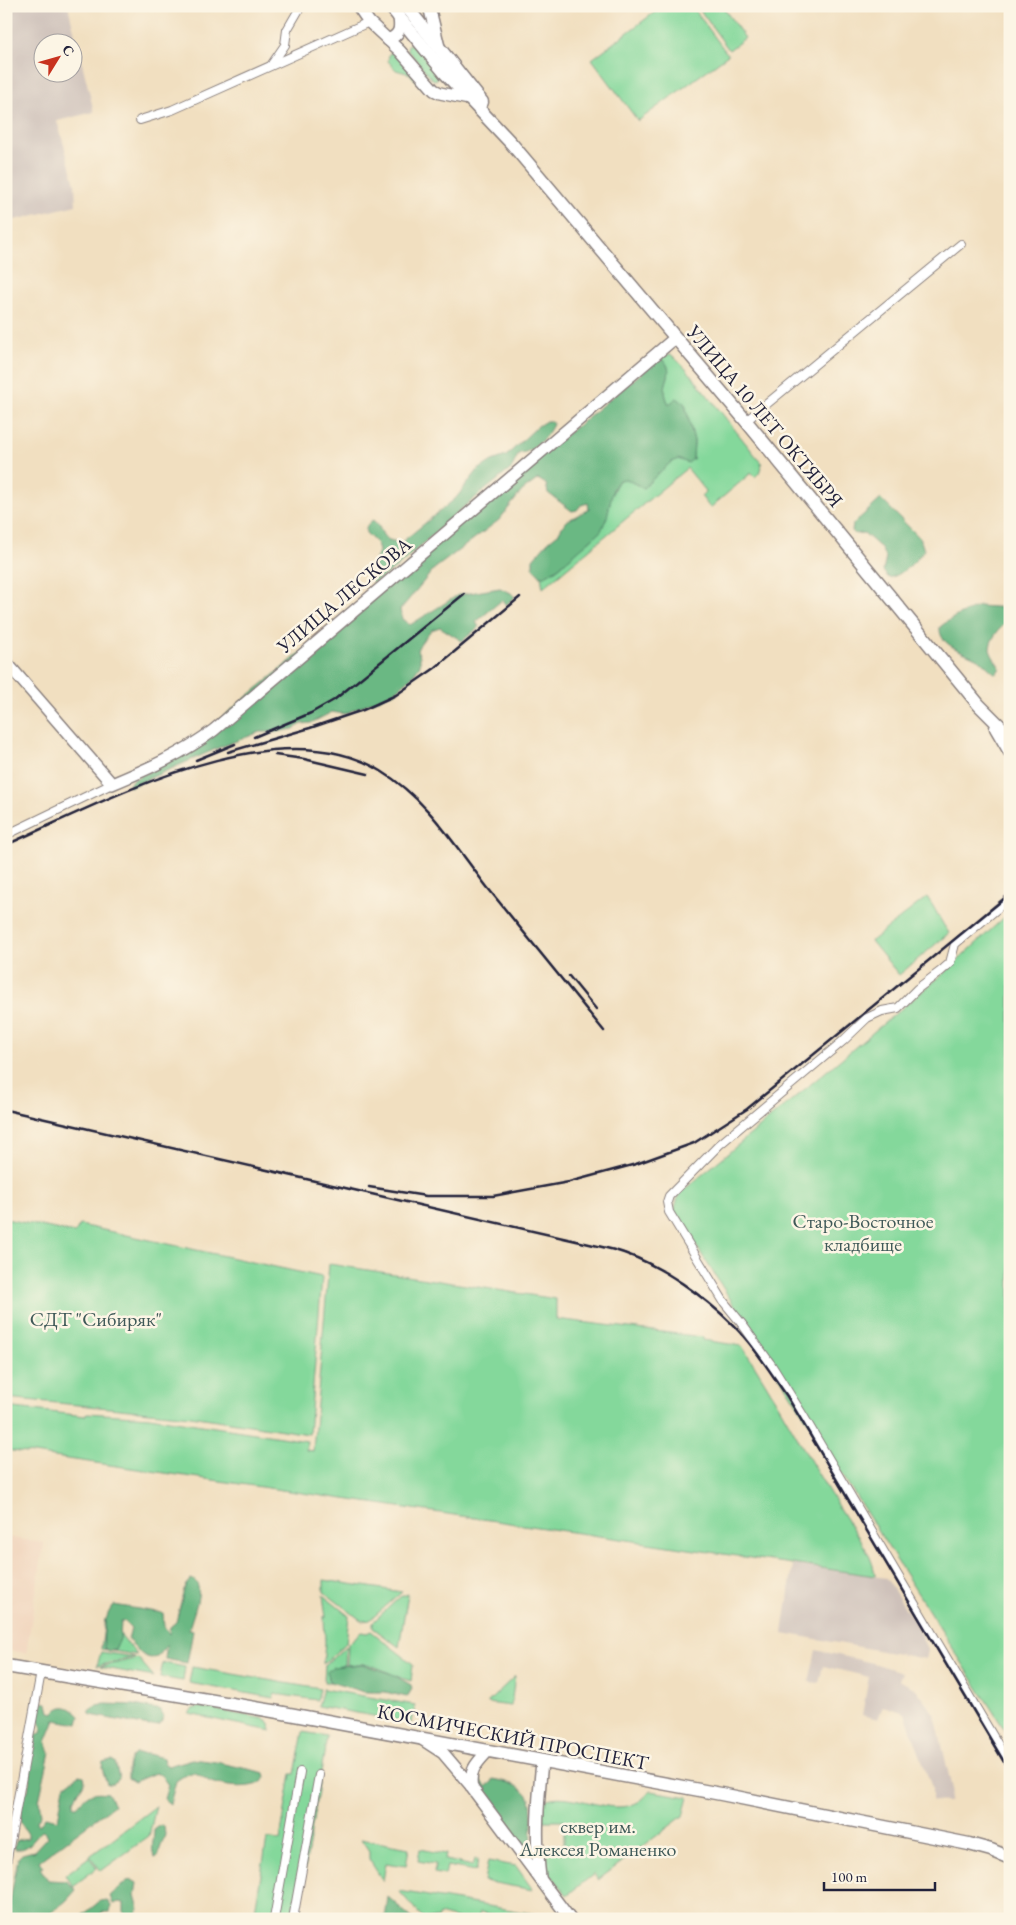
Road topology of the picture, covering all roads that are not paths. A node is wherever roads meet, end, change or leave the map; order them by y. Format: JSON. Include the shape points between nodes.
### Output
{"nodes":[{"id":1,"x":301,"y":6,"type":"edge"},
{"id":2,"x":358,"y":6,"type":"edge"},
{"id":3,"x":390,"y":6,"type":"edge"},
{"id":4,"x":407,"y":6,"type":"edge"},
{"id":5,"x":416,"y":6,"type":"edge"},
{"id":6,"x":428,"y":6,"type":"edge"},
{"id":7,"x":399,"y":18,"type":"junction"},
{"id":8,"x":370,"y":22,"type":"junction"},
{"id":9,"x":388,"y":40,"type":"junction"},
{"id":10,"x":285,"y":45,"type":"junction"},
{"id":11,"x":439,"y":47,"type":"junction"},
{"id":12,"x":294,"y":54,"type":"junction"},
{"id":13,"x":272,"y":65,"type":"junction"},
{"id":14,"x":469,"y":99,"type":"junction"},
{"id":15,"x":140,"y":120,"type":"dead end"},
{"id":16,"x":511,"y":143,"type":"junction"},
{"id":17,"x":960,"y":244,"type":"dead end"},
{"id":18,"x":675,"y":338,"type":"junction"},
{"id":19,"x":746,"y":421,"type":"junction"},
{"id":20,"x":6,"y":662,"type":"edge"},
{"id":21,"x":988,"y":715,"type":"junction"},
{"id":22,"x":1010,"y":736,"type":"edge"},
{"id":23,"x":1010,"y":752,"type":"edge"},
{"id":24,"x":112,"y":784,"type":"junction"},
{"id":25,"x":6,"y":835,"type":"edge"},
{"id":26,"x":1010,"y":898,"type":"edge"},
{"id":27,"x":6,"y":1666,"type":"edge"},
{"id":28,"x":41,"y":1672,"type":"junction"},
{"id":29,"x":419,"y":1738,"type":"junction"},
{"id":30,"x":488,"y":1751,"type":"junction"},
{"id":31,"x":542,"y":1762,"type":"junction"},
{"id":32,"x":1010,"y":1764,"type":"edge"},
{"id":33,"x":300,"y":1772,"type":"dead end"},
{"id":34,"x":319,"y":1775,"type":"dead end"},
{"id":35,"x":472,"y":1788,"type":"junction"},
{"id":36,"x":1010,"y":1858,"type":"edge"},
{"id":37,"x":6,"y":1864,"type":"edge"},
{"id":38,"x":540,"y":1878,"type":"junction"},
{"id":39,"x":274,"y":1919,"type":"edge"},
{"id":40,"x":293,"y":1919,"type":"edge"},
{"id":41,"x":570,"y":1919,"type":"edge"}],
"edges":[{"from":1,"to":10,"type":"street","via":[[286,30]]},
{"from":2,"to":8,"type":"main road"},
{"from":3,"to":7,"type":"main road","name":"УЛИЦА 10 ЛЕТ ОКТЯБРЯ"},
{"from":4,"to":5,"type":"main road"},
{"from":4,"to":11,"type":"main road","name":"УЛИЦА 10 ЛЕТ ОКТЯБРЯ"},
{"from":6,"to":11,"type":"main road"},
{"from":7,"to":9,"type":"main road","via":[[398,34]]},
{"from":7,"to":14,"type":"main road","name":"УЛИЦА 10 ЛЕТ ОКТЯБРЯ"},
{"from":8,"to":9,"type":"main road"},
{"from":8,"to":12,"type":"street"},
{"from":9,"to":14,"type":"main road","via":[[434,90]]},
{"from":10,"to":12,"type":"street"},
{"from":10,"to":13,"type":"street"},
{"from":11,"to":16,"type":"main road","name":"УЛИЦА 10 ЛЕТ ОКТЯБРЯ"},
{"from":12,"to":13,"type":"street"},
{"from":13,"to":15,"type":"street","via":[[172,110]]},
{"from":14,"to":16,"type":"main road","name":"УЛИЦА 10 ЛЕТ ОКТЯБРЯ"},
{"from":16,"to":18,"type":"main road","name":"УЛИЦА 10 ЛЕТ ОКТЯБРЯ"},
{"from":17,"to":19,"type":"street"},
{"from":18,"to":19,"type":"main road","name":"УЛИЦА 10 ЛЕТ ОКТЯБРЯ"},
{"from":18,"to":24,"type":"main road","name":"УЛИЦА ЛЕСКОВА","via":[[214,730],[182,752]]},
{"from":19,"to":21,"type":"main road","name":"УЛИЦА 10 ЛЕТ ОКТЯБРЯ"},
{"from":20,"to":24,"type":"main road"},
{"from":21,"to":22,"type":"main road","name":"УЛИЦА 10 ЛЕТ ОКТЯБРЯ"},
{"from":21,"to":23,"type":"main road","name":"УЛИЦА 10 ЛЕТ ОКТЯБРЯ"},
{"from":24,"to":25,"type":"street","name":"УЛИЦА ЛЕСКОВА"},
{"from":26,"to":32,"type":"street","via":[[959,940],[950,962],[941,972],[898,1008],[868,1018],[719,1145],[669,1196],[667,1202],[669,1212],[724,1302],[788,1391]]},
{"from":27,"to":28,"type":"main road","name":"КОСМИЧЕСКИЙ ПРОСПЕКТ"},
{"from":28,"to":29,"type":"main road","name":"КОСМИЧЕСКИЙ ПРОСПЕКТ"},
{"from":28,"to":37,"type":"street"},
{"from":29,"to":30,"type":"main road","name":"КОСМИЧЕСКИЙ ПРОСПЕКТ"},
{"from":29,"to":35,"type":"main road","via":[[443,1753]]},
{"from":30,"to":31,"type":"main road","name":"КОСМИЧЕСКИЙ ПРОСПЕКТ"},
{"from":30,"to":35,"type":"main road","via":[[471,1773]]},
{"from":31,"to":36,"type":"main road","name":"КОСМИЧЕСКИЙ ПРОСПЕКТ","via":[[939,1838],[991,1850]]},
{"from":31,"to":38,"type":"main road","via":[[537,1805]]},
{"from":33,"to":39,"type":"street"},
{"from":34,"to":40,"type":"street"},
{"from":35,"to":38,"type":"main road"},
{"from":38,"to":41,"type":"main road"}]}
